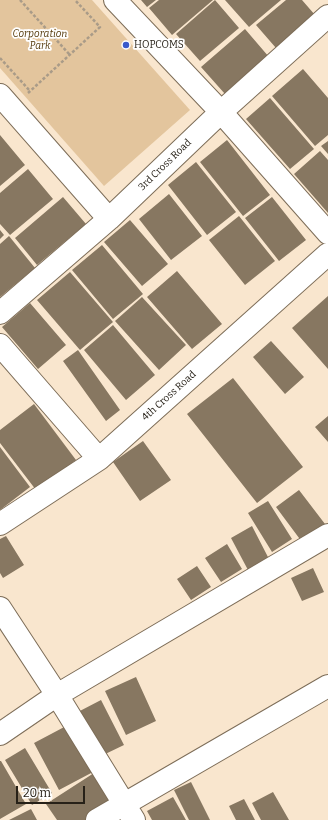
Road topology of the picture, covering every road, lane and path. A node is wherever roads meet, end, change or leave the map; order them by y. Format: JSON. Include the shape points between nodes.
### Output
{"nodes":[{"id":1,"x":20,"y":0,"type":"edge"},
{"id":2,"x":75,"y":0,"type":"edge"},
{"id":3,"x":115,"y":0,"type":"edge"},
{"id":4,"x":328,"y":16,"type":"edge"},
{"id":5,"x":70,"y":54,"type":"junction"},
{"id":6,"x":0,"y":58,"type":"edge"},
{"id":7,"x":0,"y":95,"type":"edge"},
{"id":8,"x":221,"y":112,"type":"junction"},
{"id":9,"x":109,"y":219,"type":"junction"},
{"id":10,"x":328,"y":233,"type":"edge"},
{"id":11,"x":328,"y":254,"type":"edge"},
{"id":12,"x":0,"y":313,"type":"edge"},
{"id":13,"x":0,"y":345,"type":"edge"},
{"id":14,"x":99,"y":459,"type":"junction"},
{"id":15,"x":1,"y":521,"type":"edge"},
{"id":16,"x":328,"y":535,"type":"edge"},
{"id":17,"x":0,"y":608,"type":"edge"},
{"id":18,"x":328,"y":686,"type":"edge"},
{"id":19,"x":57,"y":695,"type":"junction"},
{"id":20,"x":0,"y":734,"type":"edge"},
{"id":21,"x":129,"y":812,"type":"edge"},
{"id":22,"x":97,"y":820,"type":"edge"}],
"edges":[{"from":1,"to":5,"type":"path"},
{"from":2,"to":5,"type":"path","via":[[100,27]]},
{"from":3,"to":8,"type":"street"},
{"from":4,"to":8,"type":"street","name":"3rd Cross Road"},
{"from":5,"to":6,"type":"path","via":[[30,91]]},
{"from":7,"to":9,"type":"street"},
{"from":8,"to":9,"type":"street","name":"3rd Cross Road"},
{"from":8,"to":10,"type":"street"},
{"from":9,"to":12,"type":"street","name":"3rd Cross Road"},
{"from":11,"to":14,"type":"street","name":"4th Cross Road"},
{"from":13,"to":14,"type":"street"},
{"from":14,"to":15,"type":"street","name":"4th Cross Road"},
{"from":16,"to":19,"type":"street"},
{"from":17,"to":19,"type":"street"},
{"from":18,"to":21,"type":"street"},
{"from":19,"to":20,"type":"street"},
{"from":19,"to":21,"type":"street"},
{"from":21,"to":22,"type":"street"}]}
